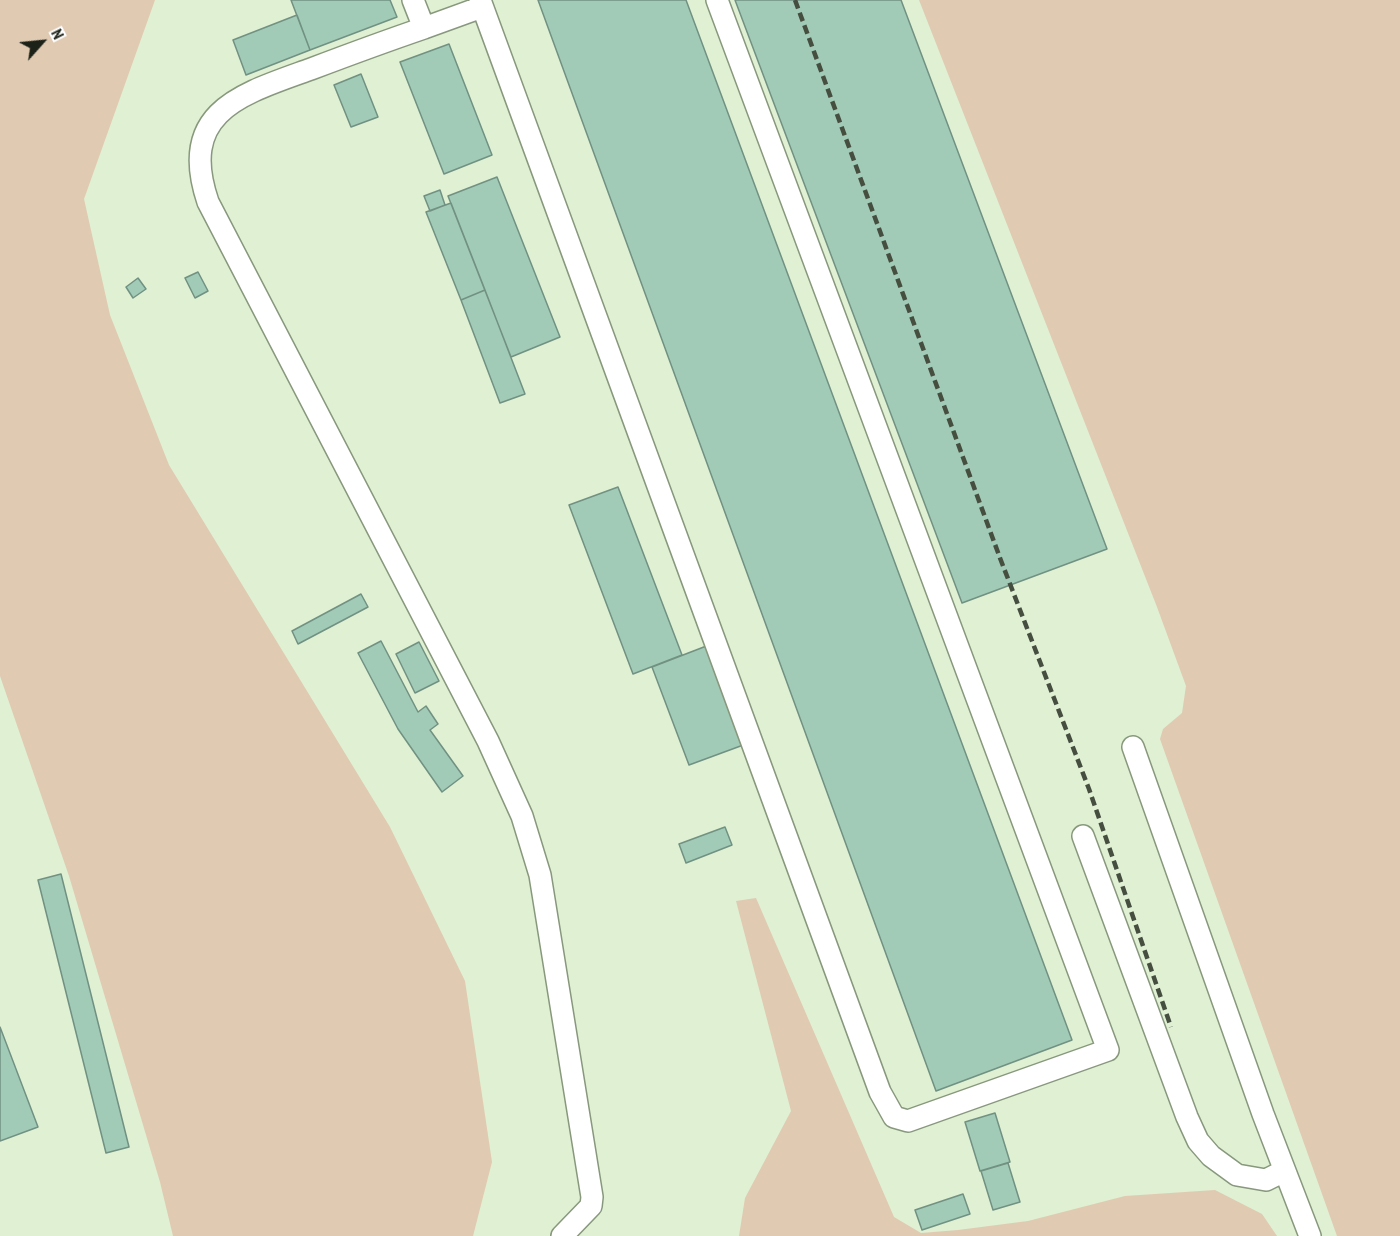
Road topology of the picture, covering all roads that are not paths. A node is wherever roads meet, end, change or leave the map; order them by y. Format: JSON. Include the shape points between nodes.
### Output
{"nodes":[{"id":1,"x":413,"y":0,"type":"edge"},
{"id":2,"x":717,"y":0,"type":"edge"},
{"id":3,"x":481,"y":4,"type":"edge"},
{"id":4,"x":424,"y":28,"type":"junction"},
{"id":5,"x":1133,"y":747,"type":"dead end"},
{"id":6,"x":1083,"y":836,"type":"dead end"},
{"id":7,"x":1284,"y":1171,"type":"junction"},
{"id":8,"x":562,"y":1236,"type":"edge"},
{"id":9,"x":1310,"y":1236,"type":"edge"}],
"edges":[{"from":1,"to":4,"type":"street"},
{"from":2,"to":3,"type":"street","via":[[1108,1050],[908,1121],[894,1117],[880,1092]]},
{"from":3,"to":4,"type":"street"},
{"from":4,"to":8,"type":"street","via":[[264,86],[226,106],[205,133],[199,168],[208,202],[488,741],[522,816],[540,875],[592,1197],[591,1206]]},
{"from":5,"to":7,"type":"street"},
{"from":6,"to":7,"type":"street","via":[[1198,1141],[1237,1175],[1266,1180]]},
{"from":7,"to":9,"type":"street"}]}
